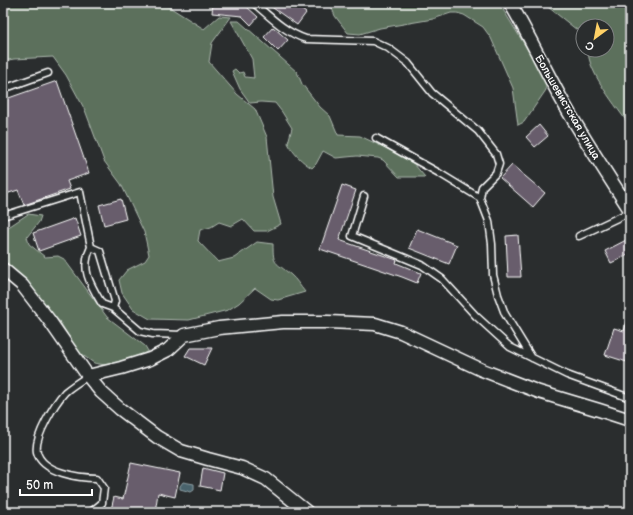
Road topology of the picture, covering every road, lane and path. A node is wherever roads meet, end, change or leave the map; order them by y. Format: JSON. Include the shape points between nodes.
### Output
{"nodes":[{"id":1,"x":254,"y":3,"type":"edge"},
{"id":2,"x":510,"y":3,"type":"edge"},
{"id":3,"x":48,"y":73,"type":"dead end"},
{"id":4,"x":3,"y":89,"type":"edge"},
{"id":5,"x":376,"y":138,"type":"dead end"},
{"id":6,"x":364,"y":196,"type":"dead end"},
{"id":7,"x":480,"y":198,"type":"junction"},
{"id":8,"x":630,"y":211,"type":"edge"},
{"id":9,"x":3,"y":216,"type":"edge"},
{"id":10,"x":579,"y":236,"type":"dead end"},
{"id":11,"x":91,"y":247,"type":"junction"},
{"id":12,"x":3,"y":269,"type":"edge"},
{"id":13,"x":113,"y":308,"type":"junction"},
{"id":14,"x":184,"y":336,"type":"junction"},
{"id":15,"x":532,"y":358,"type":"junction"},
{"id":16,"x":88,"y":376,"type":"junction"},
{"id":17,"x":630,"y":398,"type":"edge"},
{"id":18,"x":630,"y":420,"type":"edge"},
{"id":19,"x":91,"y":512,"type":"edge"},
{"id":20,"x":307,"y":512,"type":"edge"}],
"edges":[{"from":1,"to":7,"type":"lane","via":[[296,36],[306,39],[373,41],[388,48],[408,63],[432,93],[478,131],[496,154],[499,164],[496,173],[482,187]]},
{"from":2,"to":8,"type":"street","name":"Большевистская улица","via":[[571,116]]},
{"from":3,"to":4,"type":"lane"},
{"from":5,"to":7,"type":"lane"},
{"from":6,"to":15,"type":"lane","via":[[352,236],[422,265],[442,279],[510,348]]},
{"from":7,"to":15,"type":"lane","via":[[489,221],[493,275],[498,295],[505,314]]},
{"from":8,"to":10,"type":"lane"},
{"from":9,"to":11,"type":"lane","via":[[80,192]]},
{"from":11,"to":13,"type":"lane","via":[[100,251],[115,301]]},
{"from":11,"to":13,"type":"lane","via":[[85,268],[102,304]]},
{"from":12,"to":16,"type":"street","via":[[22,285]]},
{"from":13,"to":14,"type":"lane","via":[[140,330],[153,334]]},
{"from":14,"to":16,"type":"street","via":[[168,350],[150,359]]},
{"from":14,"to":18,"type":"street","via":[[219,328],[283,322],[375,324],[401,332],[482,370],[539,392]]},
{"from":15,"to":17,"type":"lane","via":[[567,375]]},
{"from":16,"to":19,"type":"lane","via":[[65,392],[48,416],[37,451],[49,468],[82,478],[98,478],[104,488],[102,503]]},
{"from":16,"to":20,"type":"street","via":[[120,410],[157,437],[182,451],[242,468],[266,479]]}]}
